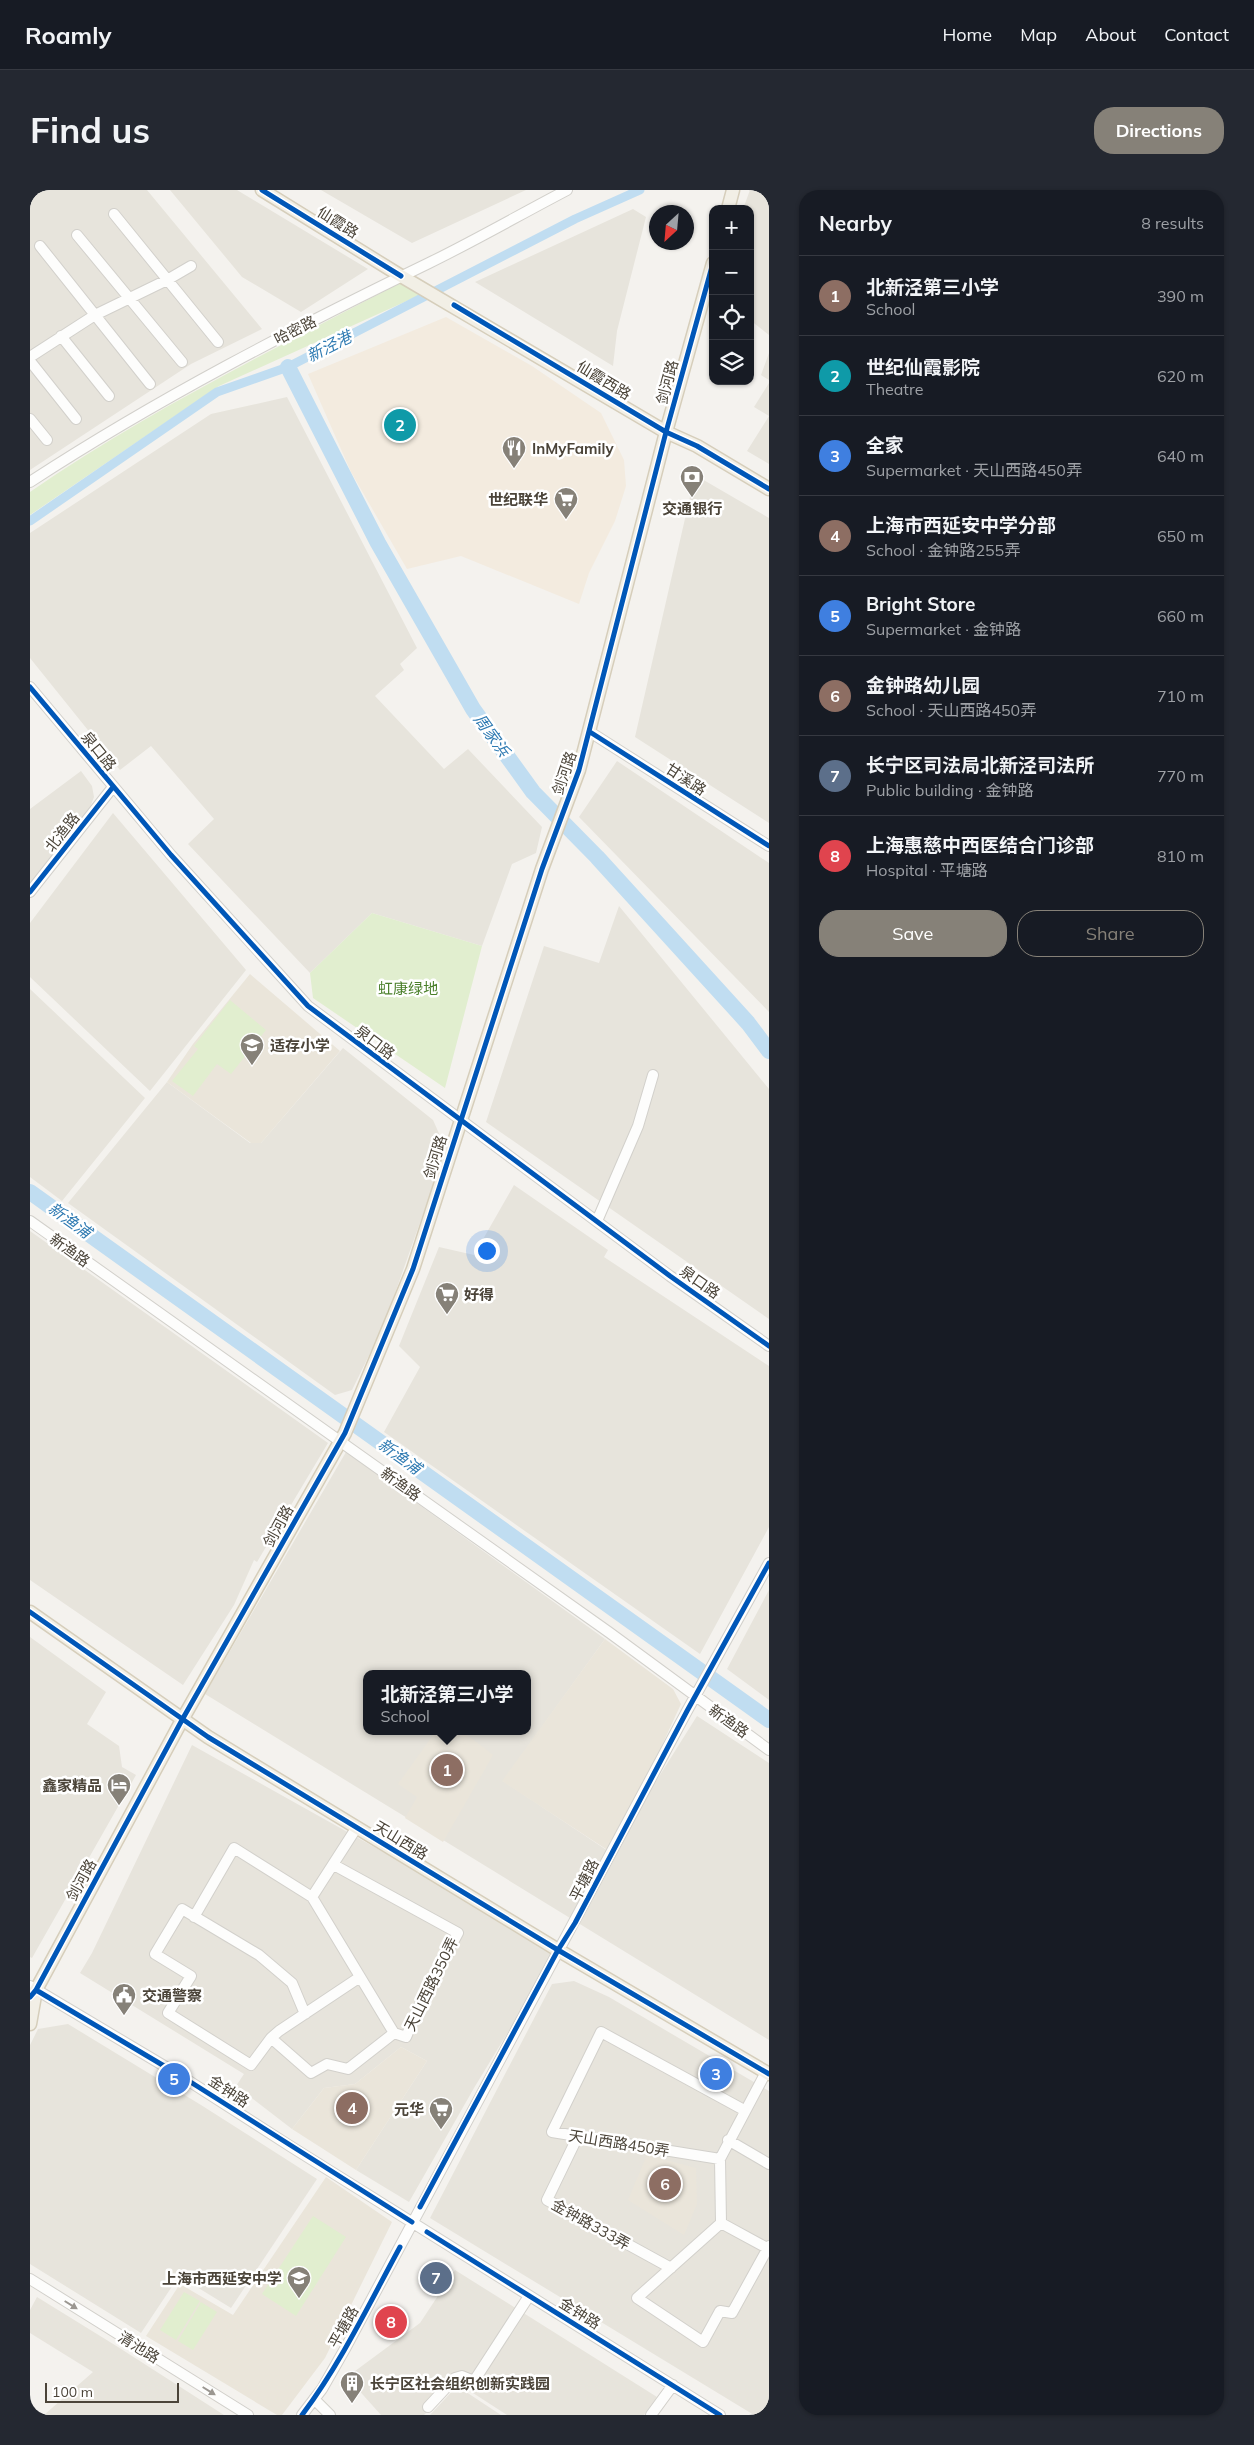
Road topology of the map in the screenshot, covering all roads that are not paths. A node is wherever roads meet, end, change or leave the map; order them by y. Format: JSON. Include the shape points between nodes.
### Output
{"nodes":[{"id":1,"x":262,"y":190,"type":"edge"},
{"id":2,"x":566,"y":190,"type":"edge"},
{"id":3,"x":733,"y":190,"type":"edge"},
{"id":4,"x":729,"y":205,"type":"edge"},
{"id":5,"x":114,"y":214,"type":"dead end"},
{"id":6,"x":77,"y":235,"type":"dead end"},
{"id":7,"x":40,"y":246,"type":"dead end"},
{"id":8,"x":191,"y":266,"type":"dead end"},
{"id":9,"x":401,"y":276,"type":"junction"},
{"id":10,"x":709,"y":277,"type":"edge"},
{"id":11,"x":168,"y":280,"type":"junction"},
{"id":12,"x":130,"y":299,"type":"junction"},
{"id":13,"x":95,"y":315,"type":"junction"},
{"id":14,"x":61,"y":336,"type":"junction"},
{"id":15,"x":218,"y":342,"type":"dead end"},
{"id":16,"x":30,"y":359,"type":"edge"},
{"id":17,"x":182,"y":362,"type":"dead end"},
{"id":18,"x":150,"y":384,"type":"dead end"},
{"id":19,"x":109,"y":396,"type":"dead end"},
{"id":20,"x":30,"y":419,"type":"edge"},
{"id":21,"x":76,"y":419,"type":"dead end"},
{"id":22,"x":666,"y":432,"type":"junction"},
{"id":23,"x":47,"y":440,"type":"dead end"},
{"id":24,"x":30,"y":482,"type":"edge"},
{"id":25,"x":769,"y":490,"type":"edge"},
{"id":26,"x":30,"y":687,"type":"edge"},
{"id":27,"x":590,"y":732,"type":"junction"},
{"id":28,"x":113,"y":788,"type":"junction"},
{"id":29,"x":769,"y":846,"type":"edge"},
{"id":30,"x":30,"y":892,"type":"edge"},
{"id":31,"x":654,"y":1075,"type":"dead end"},
{"id":32,"x":460,"y":1121,"type":"junction"},
{"id":33,"x":30,"y":1221,"type":"edge"},
{"id":34,"x":597,"y":1221,"type":"junction"},
{"id":35,"x":769,"y":1346,"type":"edge"},
{"id":36,"x":341,"y":1441,"type":"junction"},
{"id":37,"x":769,"y":1563,"type":"edge"},
{"id":38,"x":30,"y":1612,"type":"edge"},
{"id":39,"x":696,"y":1698,"type":"junction"},
{"id":40,"x":182,"y":1720,"type":"junction"},
{"id":41,"x":769,"y":1750,"type":"edge"},
{"id":42,"x":357,"y":1827,"type":"junction"},
{"id":43,"x":334,"y":1865,"type":"junction"},
{"id":44,"x":312,"y":1897,"type":"junction"},
{"id":45,"x":194,"y":1917,"type":"junction"},
{"id":46,"x":558,"y":1950,"type":"junction"},
{"id":47,"x":360,"y":1977,"type":"junction"},
{"id":48,"x":31,"y":1993,"type":"edge"},
{"id":49,"x":305,"y":2014,"type":"junction"},
{"id":50,"x":30,"y":2024,"type":"edge"},
{"id":51,"x":394,"y":2033,"type":"junction"},
{"id":52,"x":271,"y":2038,"type":"junction"},
{"id":53,"x":768,"y":2073,"type":"edge"},
{"id":54,"x":744,"y":2110,"type":"junction"},
{"id":55,"x":578,"y":2136,"type":"junction"},
{"id":56,"x":728,"y":2140,"type":"junction"},
{"id":57,"x":720,"y":2159,"type":"junction"},
{"id":58,"x":769,"y":2164,"type":"edge"},
{"id":59,"x":412,"y":2222,"type":"junction"},
{"id":60,"x":722,"y":2223,"type":"junction"},
{"id":61,"x":768,"y":2247,"type":"edge"},
{"id":62,"x":671,"y":2268,"type":"junction"},
{"id":63,"x":30,"y":2279,"type":"edge"},
{"id":64,"x":529,"y":2296,"type":"junction"},
{"id":65,"x":673,"y":2386,"type":"junction"},
{"id":66,"x":314,"y":2399,"type":"junction"},
{"id":67,"x":428,"y":2407,"type":"dead end"},
{"id":68,"x":248,"y":2415,"type":"edge"},
{"id":69,"x":302,"y":2415,"type":"edge"},
{"id":70,"x":330,"y":2415,"type":"edge"},
{"id":71,"x":651,"y":2415,"type":"edge"},
{"id":72,"x":720,"y":2415,"type":"edge"}],
"edges":[{"from":1,"to":9,"type":"main road","name":"仙霞路"},
{"from":2,"to":9,"type":"street","name":"哈密路"},
{"from":3,"to":4,"type":"main road"},
{"from":5,"to":11,"type":"street"},
{"from":6,"to":12,"type":"street"},
{"from":7,"to":13,"type":"street"},
{"from":8,"to":11,"type":"street"},
{"from":9,"to":22,"type":"main road","name":"仙霞西路"},
{"from":9,"to":24,"type":"street","name":"哈密路","via":[[228,365],[94,440]]},
{"from":10,"to":22,"type":"main road","name":"剑河路"},
{"from":11,"to":12,"type":"street"},
{"from":11,"to":15,"type":"street"},
{"from":12,"to":13,"type":"street"},
{"from":12,"to":17,"type":"street"},
{"from":13,"to":14,"type":"street"},
{"from":13,"to":18,"type":"street"},
{"from":14,"to":16,"type":"street"},
{"from":14,"to":19,"type":"street"},
{"from":16,"to":21,"type":"street"},
{"from":20,"to":23,"type":"street"},
{"from":22,"to":25,"type":"main road","name":"仙霞西路","via":[[697,446]]},
{"from":22,"to":27,"type":"main road","name":"剑河路"},
{"from":26,"to":28,"type":"street","name":"泉口路"},
{"from":27,"to":29,"type":"street","name":"甘溪路"},
{"from":27,"to":32,"type":"main road","name":"剑河路"},
{"from":28,"to":30,"type":"street","name":"北渔路"},
{"from":28,"to":32,"type":"street","name":"泉口路","via":[[308,1006]]},
{"from":31,"to":34,"type":"street","via":[[640,1111],[638,1126]]},
{"from":32,"to":34,"type":"street","name":"泉口路"},
{"from":32,"to":36,"type":"main road","name":"剑河路","via":[[413,1269]]},
{"from":33,"to":36,"type":"street","name":"新渔路"},
{"from":34,"to":35,"type":"street","name":"泉口路"},
{"from":36,"to":39,"type":"street","name":"新渔路"},
{"from":36,"to":40,"type":"main road","name":"剑河路"},
{"from":37,"to":39,"type":"street","name":"平塘路"},
{"from":38,"to":40,"type":"main road","name":"天山西路"},
{"from":39,"to":41,"type":"street","name":"新渔路"},
{"from":39,"to":46,"type":"street","name":"平塘路"},
{"from":40,"to":42,"type":"main road","name":"天山西路"},
{"from":40,"to":48,"type":"main road","name":"剑河路"},
{"from":42,"to":43,"type":"street"},
{"from":42,"to":46,"type":"main road","name":"天山西路"},
{"from":43,"to":44,"type":"street"},
{"from":43,"to":51,"type":"street","name":"天山西路350弄","via":[[458,1933],[406,2037]]},
{"from":44,"to":45,"type":"street","name":"天山西路350弄","via":[[234,1848]]},
{"from":44,"to":47,"type":"street","name":"天山西路350弄"},
{"from":45,"to":49,"type":"street","via":[[259,1955],[292,1983]]},
{"from":45,"to":52,"type":"street","via":[[182,1909],[155,1954],[191,1976],[168,2013],[251,2065]]},
{"from":46,"to":53,"type":"main road","name":"天山西路"},
{"from":46,"to":59,"type":"street","name":"平塘路"},
{"from":47,"to":49,"type":"street"},
{"from":47,"to":51,"type":"street","name":"天山西路350弄"},
{"from":48,"to":50,"type":"main road","name":"剑河路"},
{"from":48,"to":59,"type":"street","name":"金钟路","via":[[182,2076]]},
{"from":49,"to":52,"type":"street"},
{"from":51,"to":52,"type":"street","via":[[348,2069],[327,2064],[311,2073]]},
{"from":53,"to":54,"type":"street"},
{"from":54,"to":55,"type":"street","name":"天山西路450弄","via":[[601,2032],[552,2132]]},
{"from":54,"to":56,"type":"street"},
{"from":55,"to":57,"type":"street","name":"天山西路450弄"},
{"from":55,"to":62,"type":"street","name":"金钟路333弄","via":[[547,2200]]},
{"from":56,"to":57,"type":"street"},
{"from":56,"to":58,"type":"street"},
{"from":57,"to":60,"type":"street"},
{"from":59,"to":64,"type":"street","name":"金钟路"},
{"from":59,"to":66,"type":"street","name":"平塘路","via":[[346,2347]]},
{"from":60,"to":61,"type":"street"},
{"from":60,"to":62,"type":"street"},
{"from":61,"to":62,"type":"street","via":[[732,2313],[720,2311],[703,2342],[638,2298]]},
{"from":63,"to":68,"type":"street","name":"清池路","one_way":true},
{"from":64,"to":65,"type":"street","name":"金钟路"},
{"from":64,"to":67,"type":"street","via":[[474,2381],[462,2376],[455,2378]]},
{"from":65,"to":71,"type":"street"},
{"from":65,"to":72,"type":"street","name":"金钟路"},
{"from":66,"to":69,"type":"street","name":"平塘路"},
{"from":66,"to":70,"type":"street"}]}
